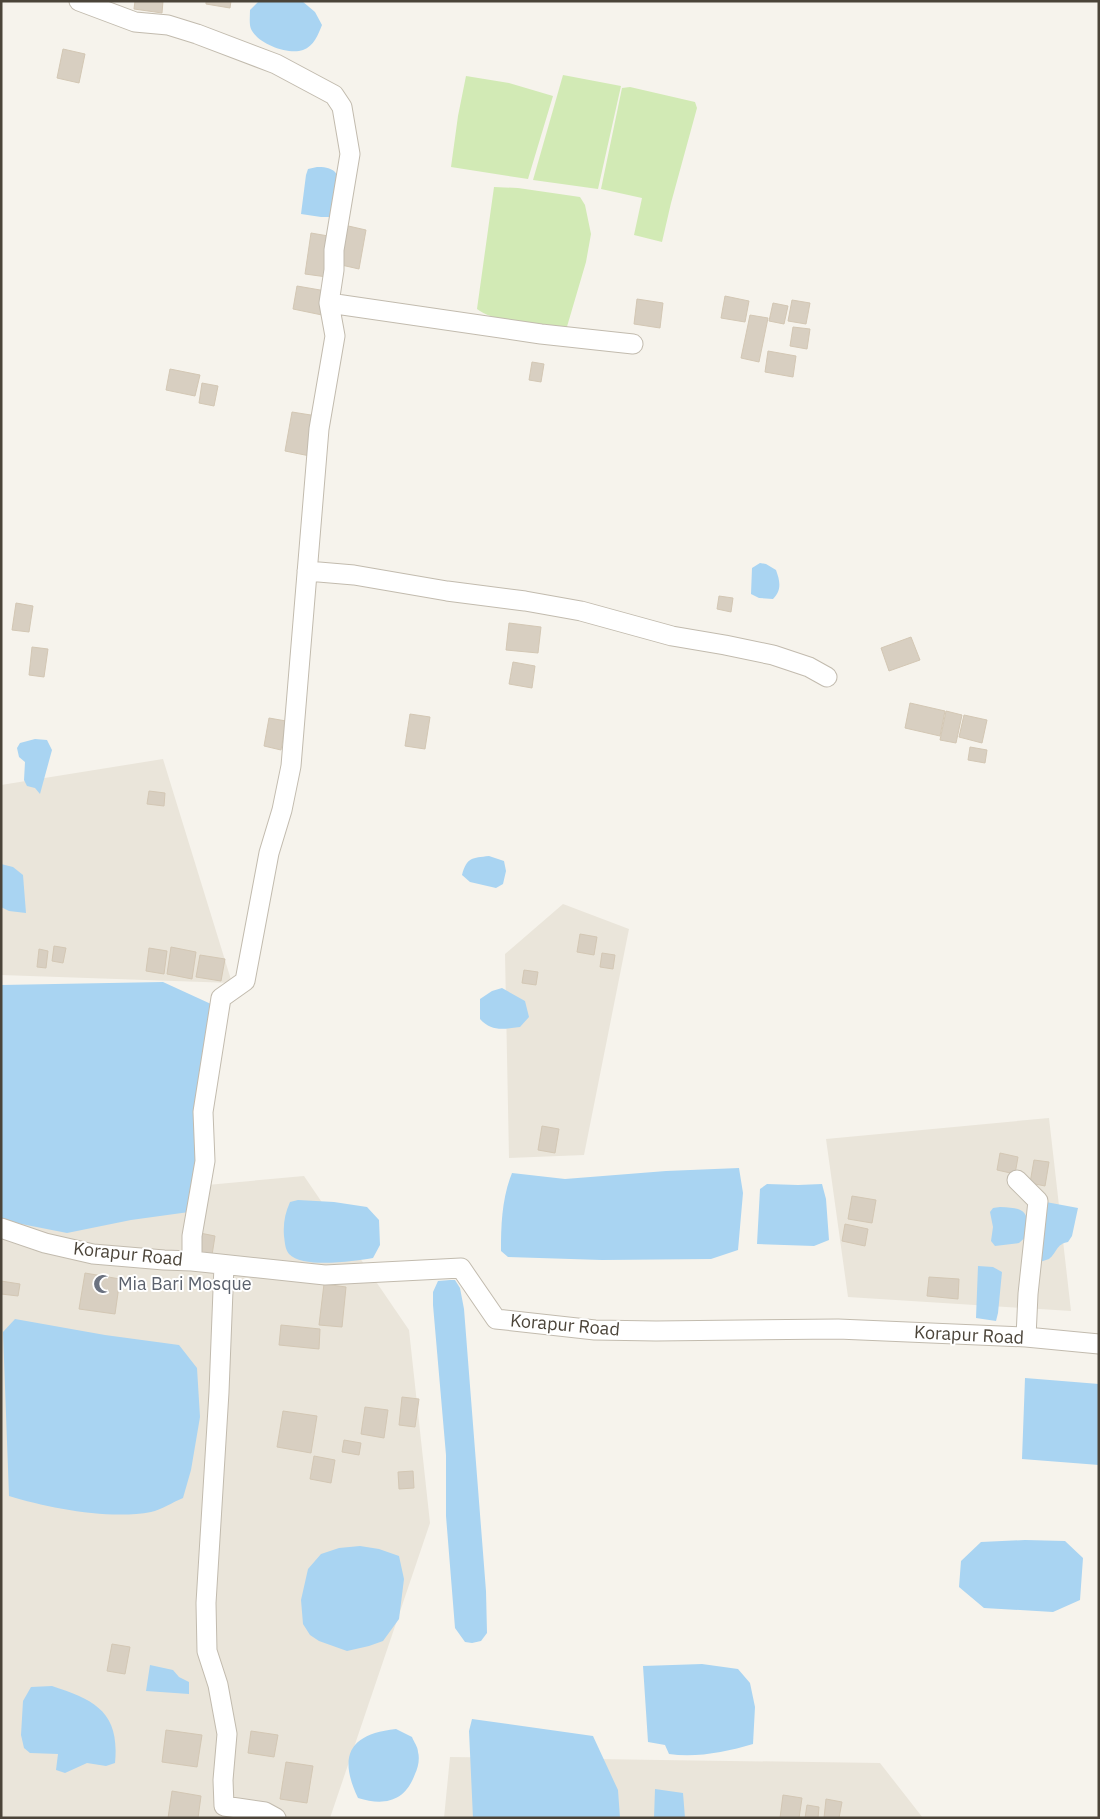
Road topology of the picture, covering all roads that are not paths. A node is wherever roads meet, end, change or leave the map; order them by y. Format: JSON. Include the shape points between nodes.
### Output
{"nodes":[{"id":1,"x":80,"y":1,"type":"edge"},
{"id":2,"x":329,"y":303,"type":"junction"},
{"id":3,"x":633,"y":344,"type":"dead end"},
{"id":4,"x":307,"y":571,"type":"junction"},
{"id":5,"x":827,"y":677,"type":"dead end"},
{"id":6,"x":1017,"y":1180,"type":"dead end"},
{"id":7,"x":1,"y":1228,"type":"edge"},
{"id":8,"x":192,"y":1261,"type":"junction"},
{"id":9,"x":224,"y":1265,"type":"junction"},
{"id":10,"x":1026,"y":1337,"type":"junction"},
{"id":11,"x":1099,"y":1344,"type":"edge"},
{"id":12,"x":276,"y":1818,"type":"edge"}],
"edges":[{"from":1,"to":2,"type":"street","via":[[135,22],[168,25],[197,34],[276,64],[334,95],[342,108],[350,154]]},
{"from":2,"to":3,"type":"street"},
{"from":2,"to":4,"type":"street","via":[[335,336],[318,429]]},
{"from":4,"to":5,"type":"street","via":[[354,575],[581,612],[672,636],[773,655]]},
{"from":4,"to":8,"type":"street","via":[[291,766],[269,852],[245,981],[221,998],[203,1112],[205,1161],[192,1236]]},
{"from":6,"to":10,"type":"street","via":[[1038,1201]]},
{"from":7,"to":8,"type":"street","name":"Korapur Road","via":[[45,1243],[94,1254]]},
{"from":8,"to":9,"type":"street","name":"Korapur Road"},
{"from":9,"to":10,"type":"street","name":"Korapur Road","via":[[325,1275],[461,1268],[496,1319],[596,1330],[838,1329]]},
{"from":9,"to":12,"type":"street","via":[[206,1602],[208,1651],[227,1734],[224,1806],[264,1812]]},
{"from":10,"to":11,"type":"street","name":"Korapur Road"}]}
